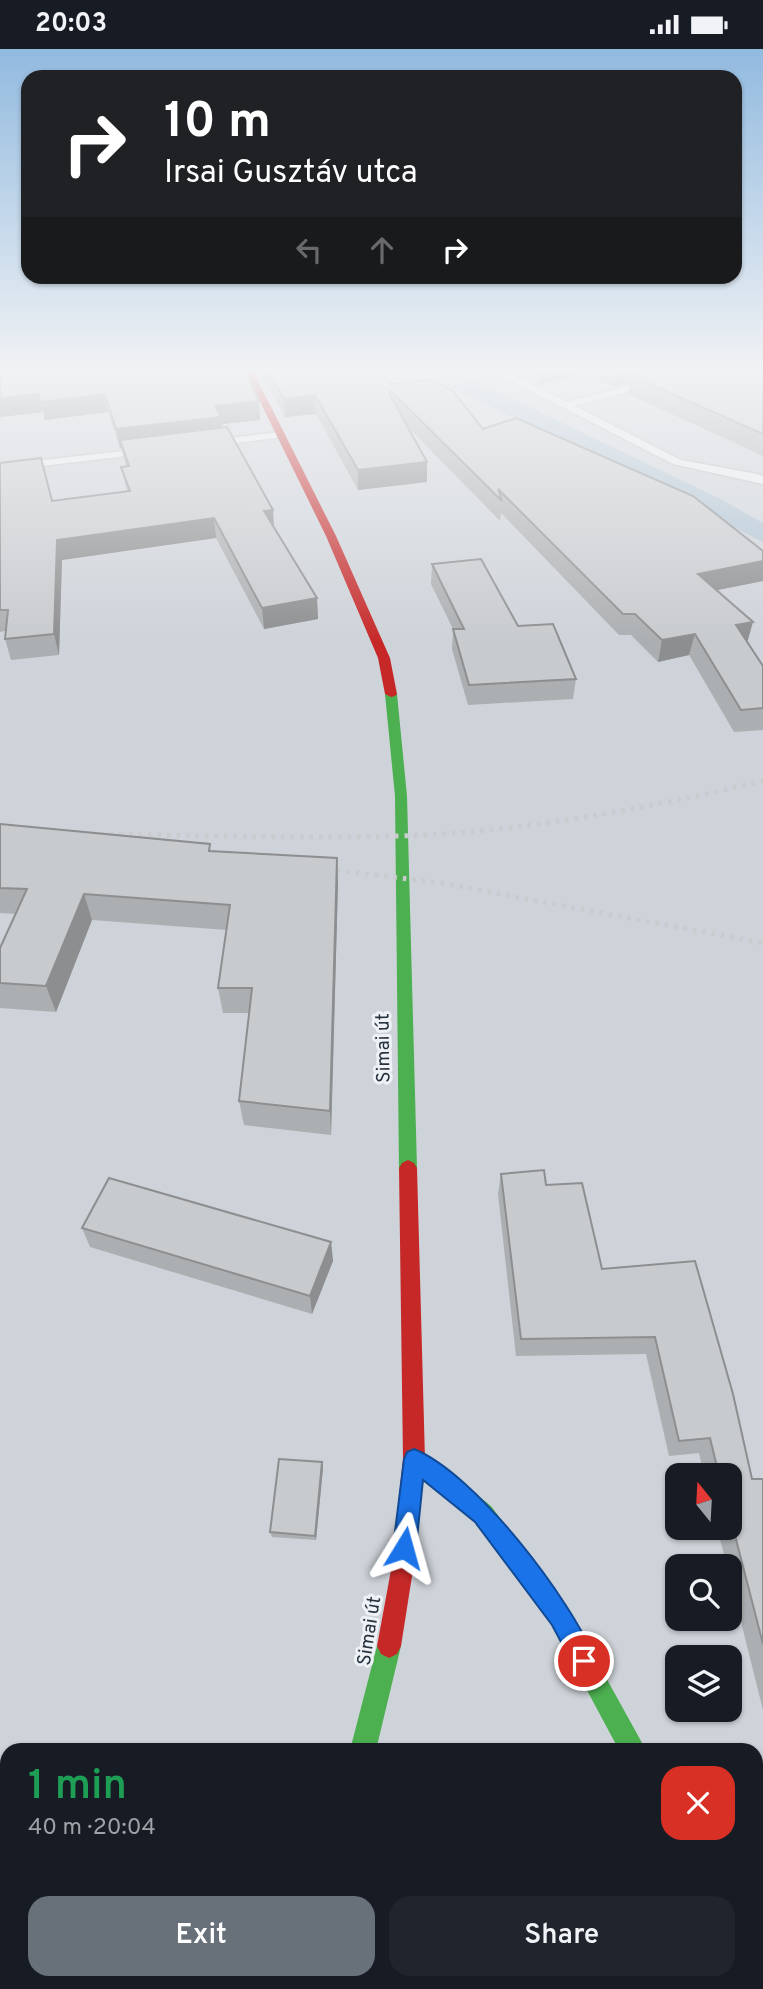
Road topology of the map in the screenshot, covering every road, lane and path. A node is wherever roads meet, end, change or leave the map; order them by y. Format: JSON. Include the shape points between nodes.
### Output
{"nodes":[{"id":1,"x":54,"y":462,"type":"edge"},
{"id":2,"x":293,"y":462,"type":"edge"},
{"id":3,"x":676,"y":462,"type":"edge"},
{"id":4,"x":0,"y":468,"type":"edge"},
{"id":5,"x":763,"y":480,"type":"edge"},
{"id":6,"x":414,"y":1459,"type":"junction"},
{"id":7,"x":365,"y":1743,"type":"edge"},
{"id":8,"x":629,"y":1743,"type":"edge"}],
"edges":[{"from":1,"to":4,"type":"lane"},
{"from":2,"to":6,"type":"main road","name":"Simai út","via":[[367,615],[384,659],[392,700],[401,796]]},
{"from":3,"to":5,"type":"lane"},
{"from":6,"to":7,"type":"main road","name":"Simai út","via":[[384,1682]]},
{"from":6,"to":8,"type":"main road","via":[[483,1514],[560,1617]]}]}
